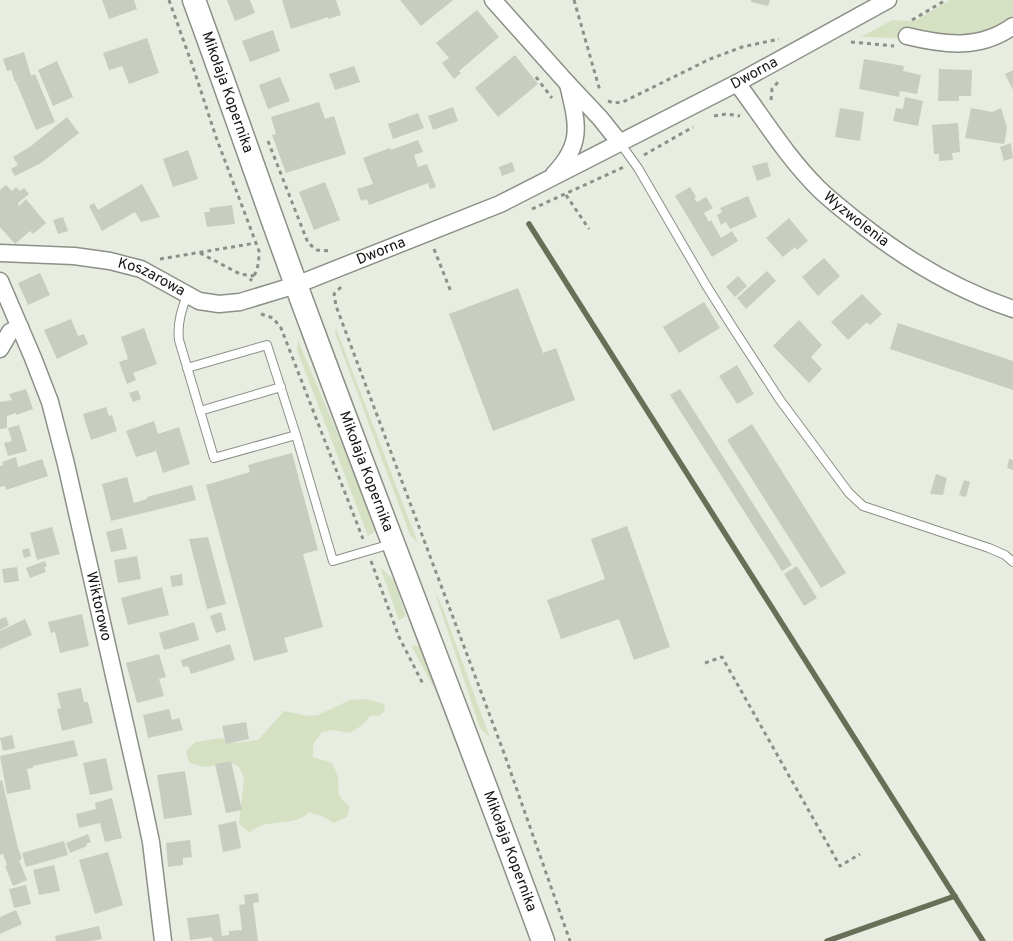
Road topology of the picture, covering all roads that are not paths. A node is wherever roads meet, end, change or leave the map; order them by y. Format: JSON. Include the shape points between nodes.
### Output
{"nodes":[{"id":1,"x":194,"y":0,"type":"edge"},
{"id":2,"x":493,"y":0,"type":"edge"},
{"id":3,"x":888,"y":0,"type":"edge"},
{"id":4,"x":1013,"y":26,"type":"edge"},
{"id":5,"x":907,"y":36,"type":"dead end"},
{"id":6,"x":737,"y":83,"type":"junction"},
{"id":7,"x":568,"y":84,"type":"junction"},
{"id":8,"x":620,"y":143,"type":"junction"},
{"id":9,"x":547,"y":181,"type":"junction"},
{"id":10,"x":0,"y":252,"type":"edge"},
{"id":11,"x":0,"y":281,"type":"edge"},
{"id":12,"x":296,"y":285,"type":"junction"},
{"id":13,"x":187,"y":296,"type":"junction"},
{"id":14,"x":1013,"y":309,"type":"edge"},
{"id":15,"x":20,"y":327,"type":"junction"},
{"id":16,"x":0,"y":349,"type":"edge"},
{"id":17,"x":187,"y":368,"type":"junction"},
{"id":18,"x":281,"y":387,"type":"junction"},
{"id":19,"x":200,"y":411,"type":"junction"},
{"id":20,"x":296,"y":435,"type":"junction"},
{"id":21,"x":393,"y":543,"type":"junction"},
{"id":22,"x":1013,"y":562,"type":"edge"},
{"id":23,"x":163,"y":941,"type":"edge"},
{"id":24,"x":543,"y":941,"type":"edge"}],
"edges":[{"from":1,"to":12,"type":"main road","name":"Mikołaja Kopernika"},
{"from":2,"to":7,"type":"street"},
{"from":3,"to":6,"type":"street","name":"Dworna"},
{"from":4,"to":5,"type":"street","via":[[995,38],[978,43],[949,43]]},
{"from":6,"to":8,"type":"street","name":"Dworna"},
{"from":6,"to":14,"type":"street","name":"Wyzwolenia","via":[[789,154],[818,188],[844,211],[918,265],[964,290]]},
{"from":7,"to":8,"type":"street"},
{"from":7,"to":9,"type":"street","name":"Dworna","via":[[574,113],[574,146]]},
{"from":8,"to":9,"type":"street","name":"Dworna"},
{"from":8,"to":22,"type":"lane","via":[[780,400],[849,493],[863,506],[989,548]]},
{"from":9,"to":12,"type":"street","name":"Dworna","via":[[500,204]]},
{"from":10,"to":13,"type":"street","name":"Koszarowa","via":[[110,261],[142,269]]},
{"from":11,"to":15,"type":"street","name":"Wiktorowo"},
{"from":12,"to":13,"type":"street","name":"Koszarowa","via":[[228,304],[208,304]]},
{"from":12,"to":21,"type":"main road","name":"Mikołaja Kopernika"},
{"from":13,"to":17,"type":"lane","via":[[178,328]]},
{"from":15,"to":16,"type":"street","via":[[10,332]]},
{"from":15,"to":23,"type":"street","name":"Wiktorowo","via":[[50,402],[69,473],[146,816]]},
{"from":17,"to":18,"type":"lane","via":[[267,345]]},
{"from":17,"to":19,"type":"lane"},
{"from":18,"to":19,"type":"lane"},
{"from":18,"to":20,"type":"lane"},
{"from":19,"to":20,"type":"lane","via":[[214,458]]},
{"from":20,"to":21,"type":"lane","via":[[333,561]]},
{"from":21,"to":24,"type":"main road","name":"Mikołaja Kopernika"}]}
